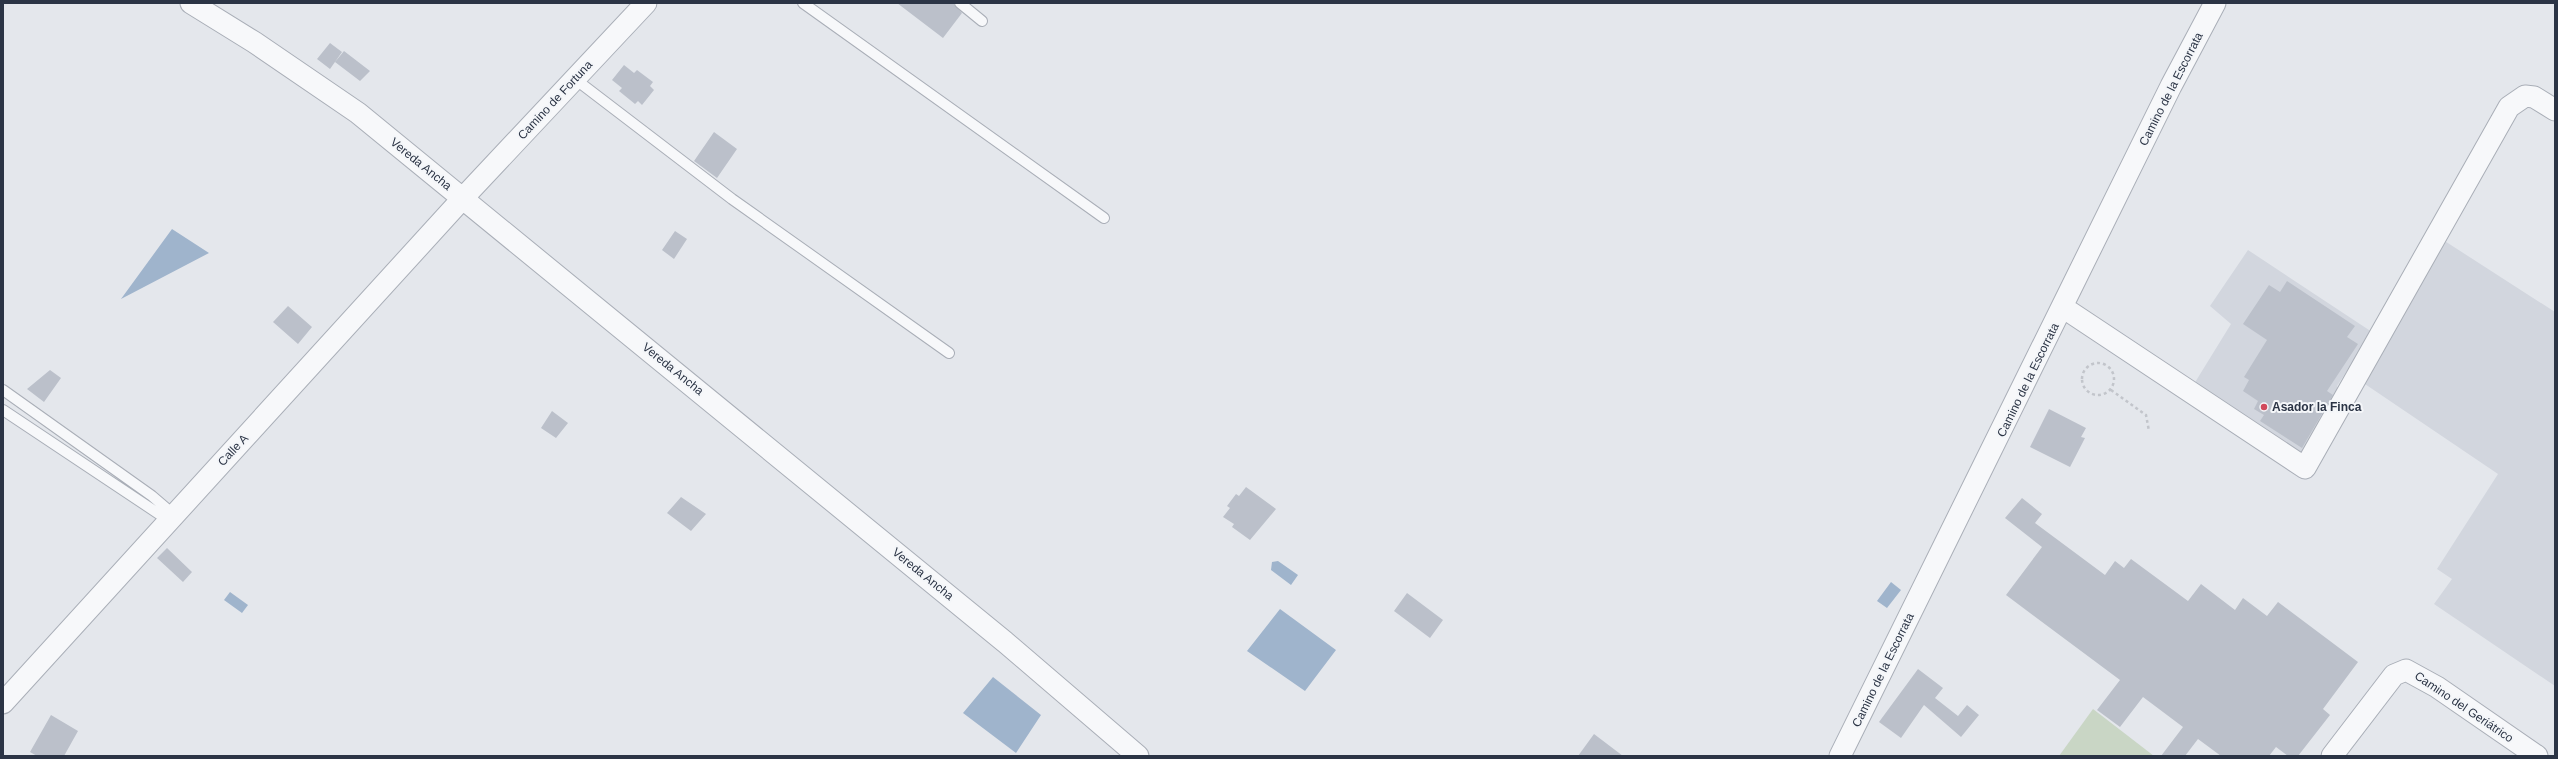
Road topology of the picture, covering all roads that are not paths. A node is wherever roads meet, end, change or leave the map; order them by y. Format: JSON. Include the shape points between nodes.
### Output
{"nodes":[{"id":1,"x":190,"y":3,"type":"edge"},
{"id":2,"x":646,"y":3,"type":"edge"},
{"id":3,"x":803,"y":3,"type":"edge"},
{"id":4,"x":960,"y":3,"type":"edge"},
{"id":5,"x":2215,"y":3,"type":"edge"},
{"id":6,"x":982,"y":21,"type":"dead end"},
{"id":7,"x":575,"y":79,"type":"junction"},
{"id":8,"x":2555,"y":110,"type":"edge"},
{"id":9,"x":463,"y":198,"type":"junction"},
{"id":10,"x":1104,"y":218,"type":"dead end"},
{"id":11,"x":2064,"y":308,"type":"junction"},
{"id":12,"x":948,"y":353,"type":"dead end"},
{"id":13,"x":3,"y":390,"type":"edge"},
{"id":14,"x":3,"y":410,"type":"edge"},
{"id":15,"x":171,"y":517,"type":"junction"},
{"id":16,"x":3,"y":703,"type":"edge"},
{"id":17,"x":1138,"y":756,"type":"edge"},
{"id":18,"x":1840,"y":756,"type":"edge"},
{"id":19,"x":2332,"y":756,"type":"edge"},
{"id":20,"x":2537,"y":756,"type":"edge"}],
"edges":[{"from":1,"to":9,"type":"street","name":"Vereda Ancha","via":[[254,42],[358,113]]},
{"from":2,"to":7,"type":"street","name":"Camino de Fortuna"},
{"from":3,"to":10,"type":"lane"},
{"from":4,"to":6,"type":"lane"},
{"from":5,"to":11,"type":"street","name":"Camino de la Escorrata","via":[[2171,86]]},
{"from":7,"to":9,"type":"street","name":"Camino de Fortuna"},
{"from":7,"to":12,"type":"lane","via":[[732,199]]},
{"from":8,"to":11,"type":"street","via":[[2534,97],[2525,96],[2509,107],[2305,468]]},
{"from":9,"to":15,"type":"street","name":"Calle A"},
{"from":9,"to":17,"type":"street","name":"Vereda Ancha","via":[[1005,642]]},
{"from":11,"to":18,"type":"street","name":"Camino de la Escorrata"},
{"from":13,"to":15,"type":"lane","via":[[152,496]]},
{"from":14,"to":15,"type":"lane"},
{"from":15,"to":16,"type":"street","name":"Calle A"},
{"from":19,"to":20,"type":"street","name":"Camino del Geriátrico","via":[[2394,675],[2406,670],[2437,687]]}]}
